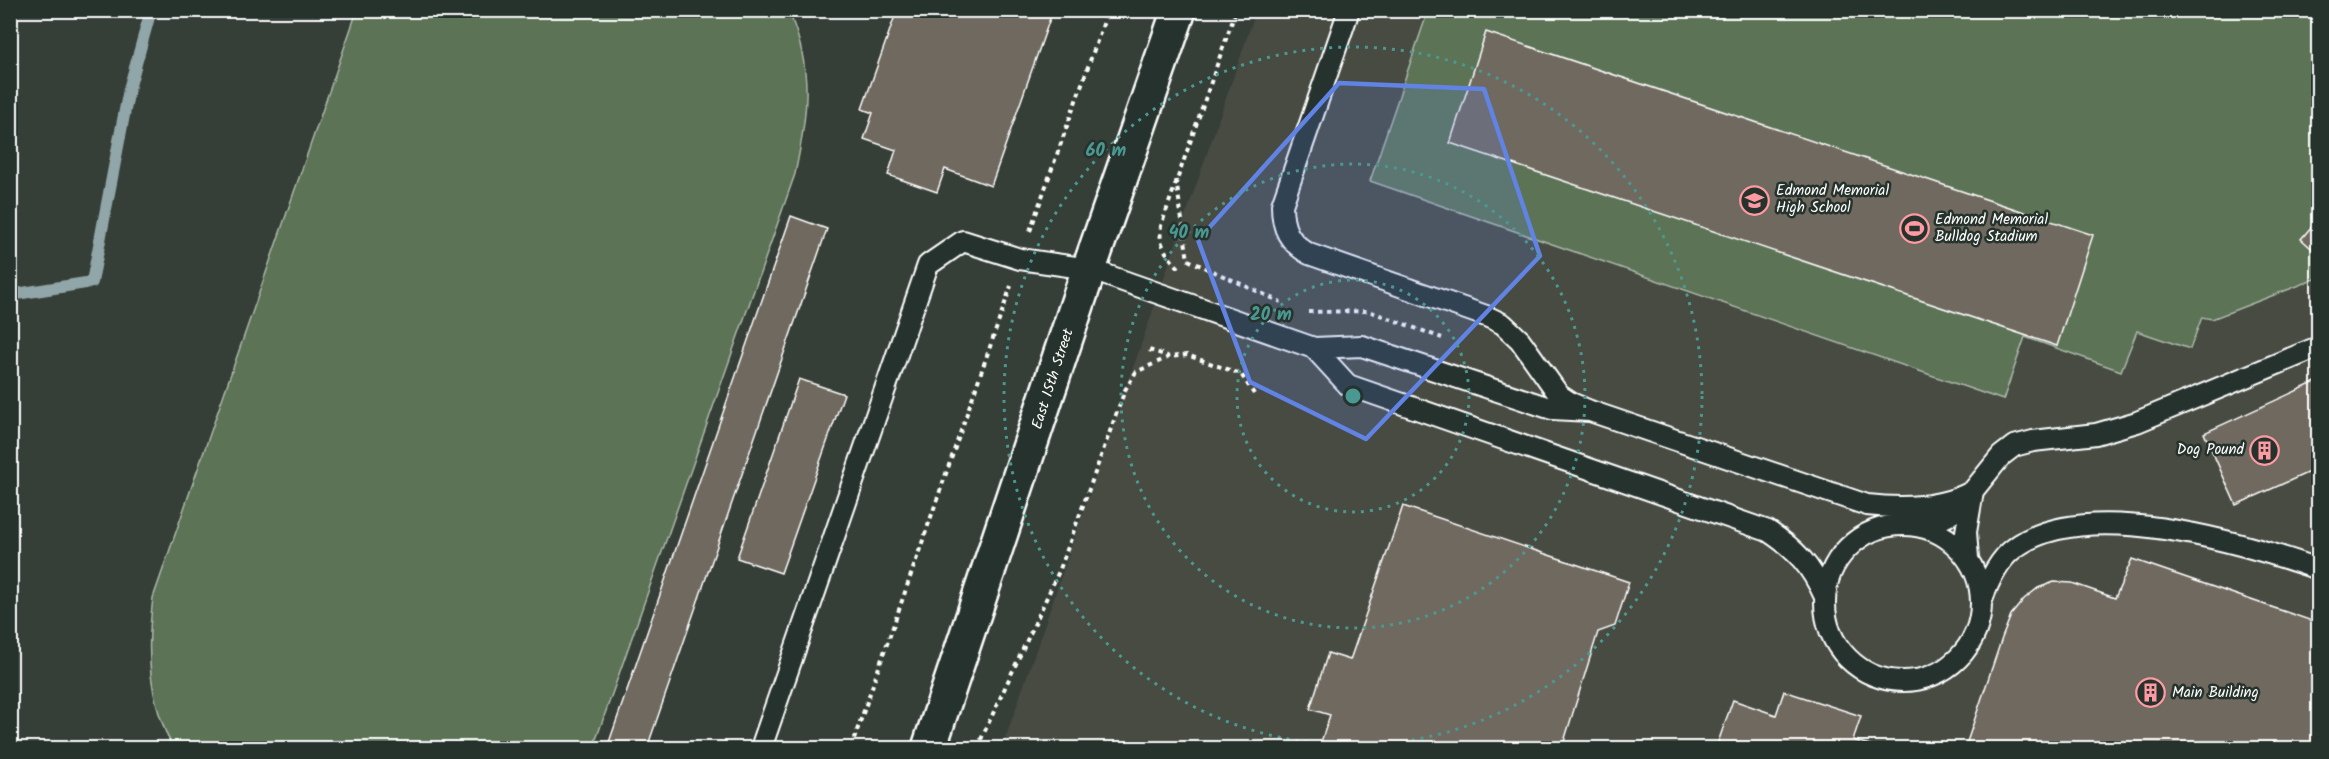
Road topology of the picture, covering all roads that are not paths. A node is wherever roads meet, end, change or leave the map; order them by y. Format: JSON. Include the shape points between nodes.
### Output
{"nodes":[{"id":1,"x":1179,"y":10,"type":"edge"},
{"id":2,"x":1349,"y":10,"type":"edge"},
{"id":3,"x":1089,"y":269,"type":"junction"},
{"id":4,"x":2319,"y":347,"type":"edge"},
{"id":5,"x":1314,"y":348,"type":"junction"},
{"id":6,"x":1590,"y":411,"type":"junction"},
{"id":7,"x":1973,"y":491,"type":"junction"},
{"id":8,"x":1914,"y":525,"type":"junction"},
{"id":9,"x":1968,"y":558,"type":"junction"},
{"id":10,"x":2319,"y":569,"type":"edge"},
{"id":11,"x":1825,"y":597,"type":"junction"},
{"id":12,"x":1982,"y":600,"type":"junction"},
{"id":13,"x":761,"y":748,"type":"edge"},
{"id":14,"x":929,"y":748,"type":"edge"}],
"edges":[{"from":1,"to":3,"type":"main road","name":"East 15th Street"},
{"from":2,"to":6,"type":"lane","via":[[1282,205],[1284,224],[1294,245],[1318,258],[1503,324],[1520,340],[1559,395]]},
{"from":3,"to":5,"type":"lane"},
{"from":3,"to":13,"type":"lane","via":[[1020,259],[963,241],[928,265]]},
{"from":3,"to":14,"type":"main road","name":"East 15th Street"},
{"from":4,"to":7,"type":"lane","via":[[2137,422],[2096,434],[2014,446]]},
{"from":5,"to":6,"type":"lane","via":[[1362,346],[1552,410]]},
{"from":5,"to":11,"type":"lane","via":[[1348,386],[1768,531],[1804,561]]},
{"from":6,"to":7,"type":"lane","via":[[1867,505],[1897,508],[1937,504]]},
{"from":7,"to":8,"type":"lane","via":[[1949,515]]},
{"from":7,"to":9,"type":"lane","via":[[1966,532]]},
{"from":8,"to":9,"type":"lane","via":[[1935,530]]},
{"from":8,"to":11,"type":"lane","via":[[1870,531],[1852,543],[1837,560]]},
{"from":9,"to":12,"type":"lane"},
{"from":10,"to":12,"type":"lane","via":[[2228,540],[2190,533],[2079,525],[2023,542],[2010,551],[1990,579]]},
{"from":11,"to":12,"type":"lane","via":[[1830,631],[1848,659],[1877,677],[1893,681],[1927,677],[1956,660],[1979,623]]}]}
